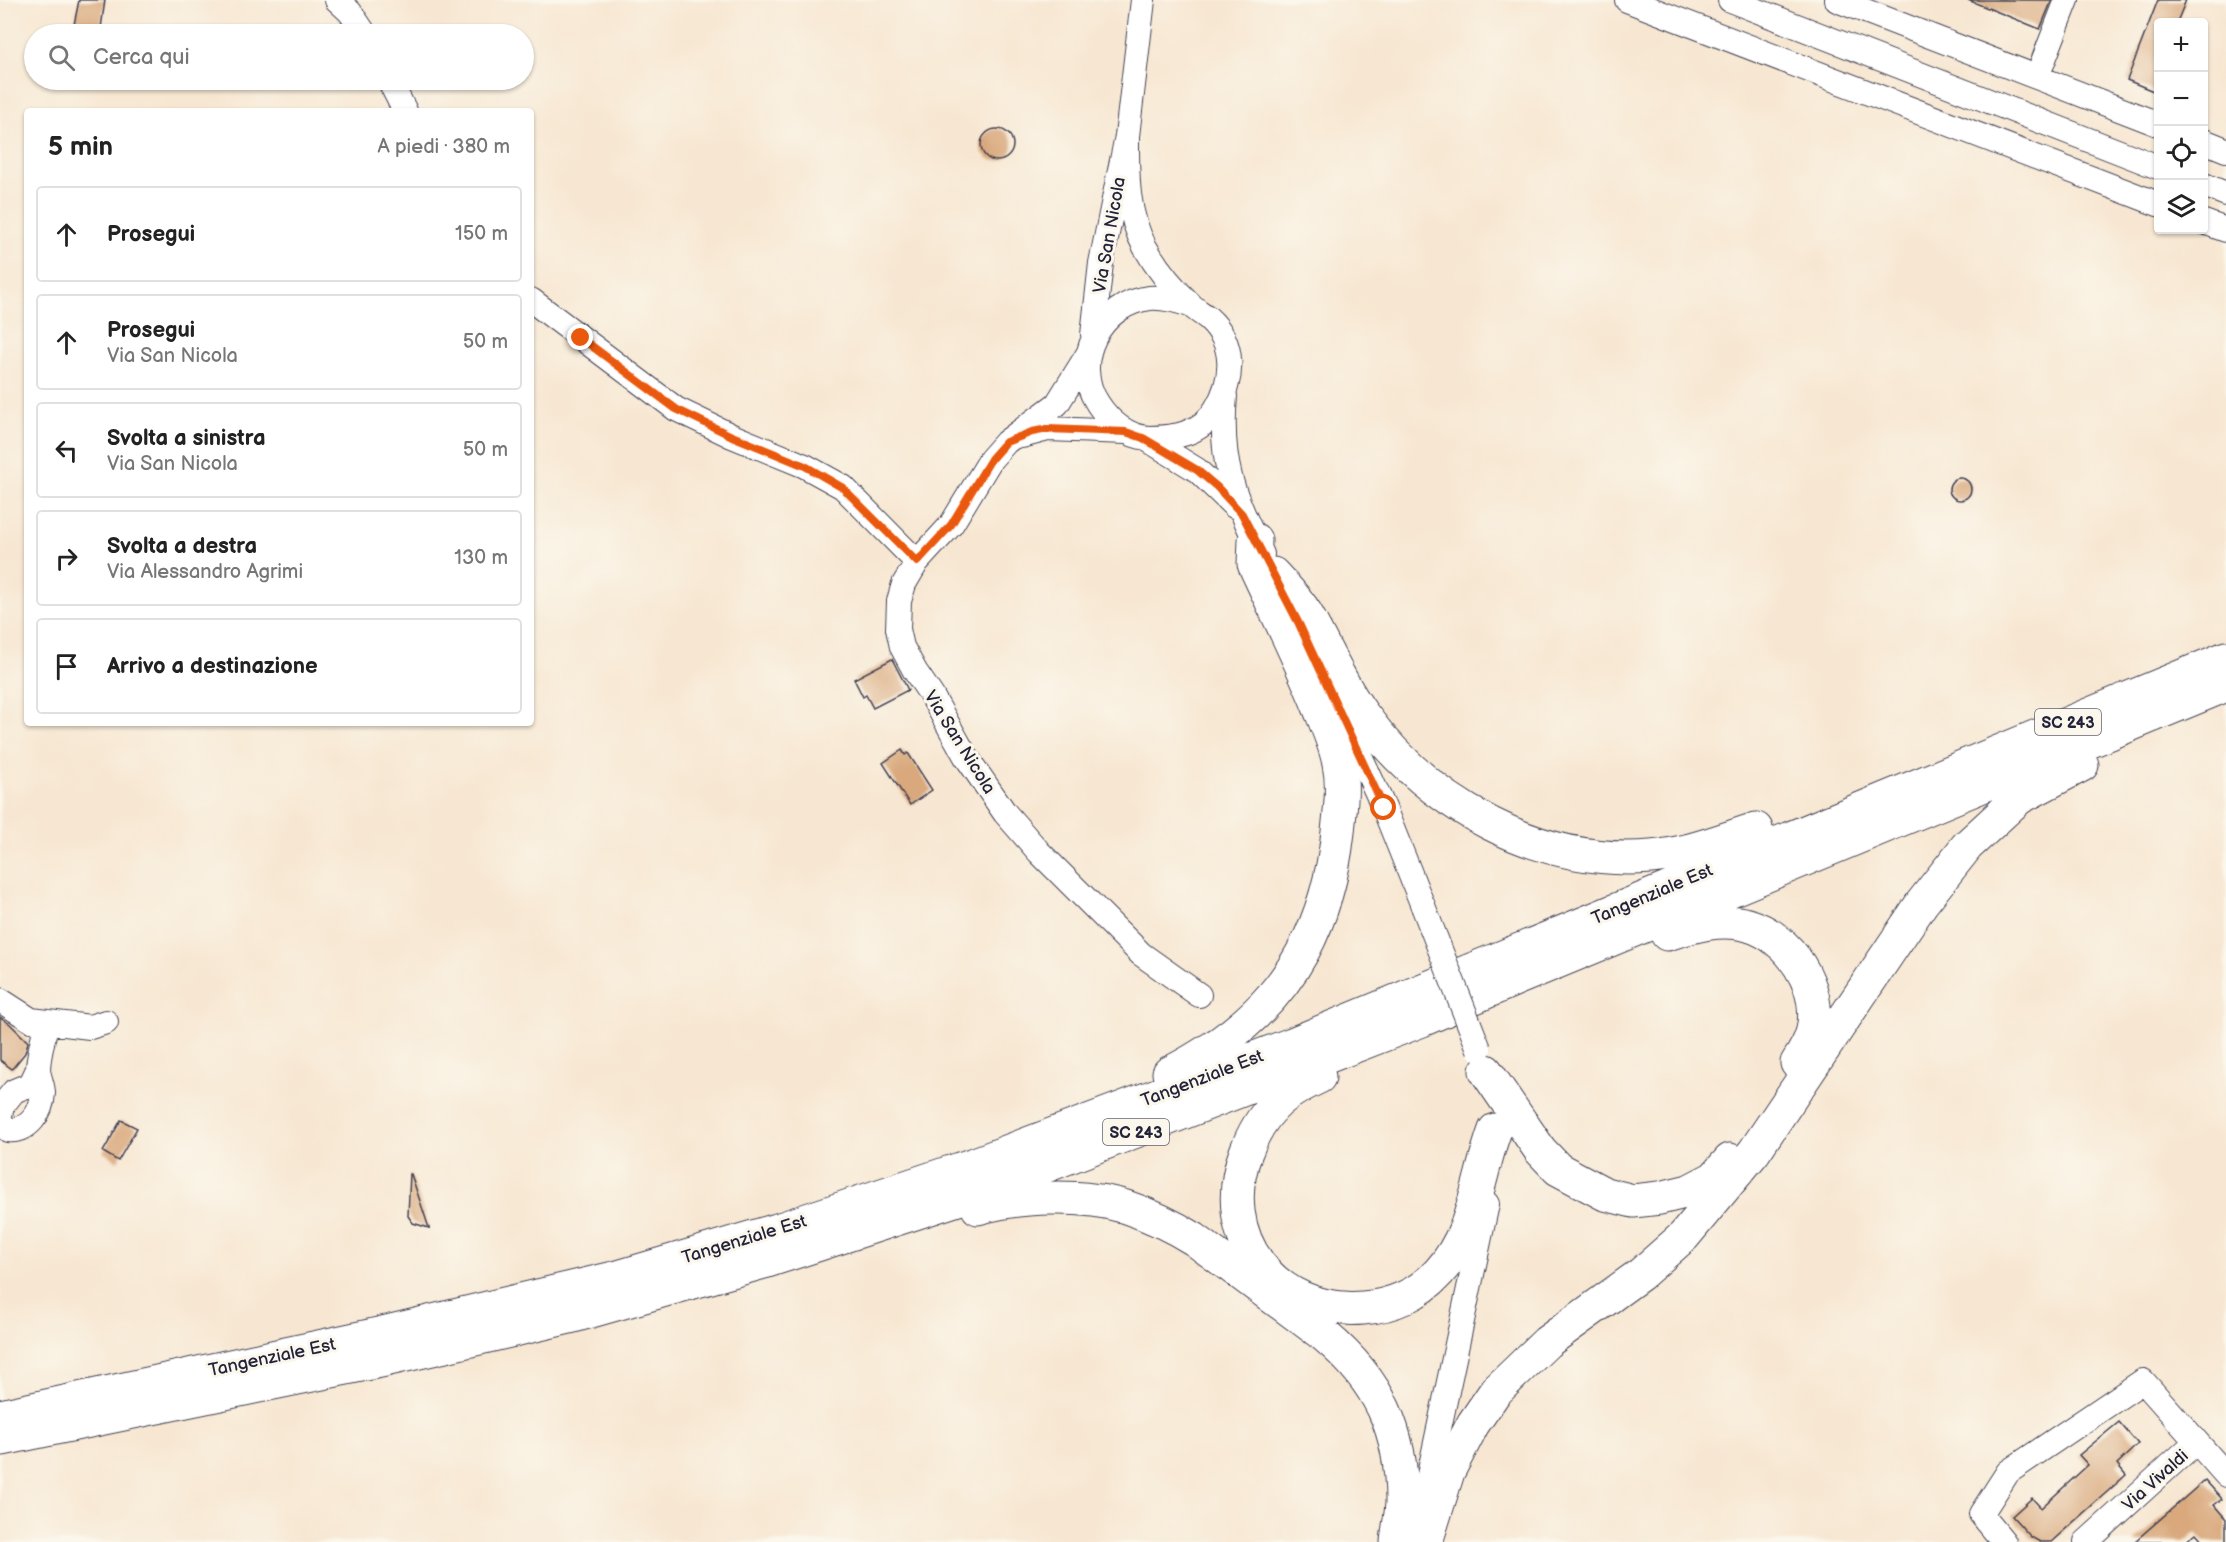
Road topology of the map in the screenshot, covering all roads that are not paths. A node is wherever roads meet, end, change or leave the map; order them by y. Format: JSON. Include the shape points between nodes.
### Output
{"nodes":[{"id":1,"x":337,"y":0,"type":"edge"},
{"id":2,"x":1143,"y":0,"type":"edge"},
{"id":3,"x":1627,"y":0,"type":"edge"},
{"id":4,"x":1730,"y":0,"type":"edge"},
{"id":5,"x":2067,"y":0,"type":"edge"},
{"id":6,"x":1843,"y":1,"type":"edge"},
{"id":7,"x":358,"y":24,"type":"edge"},
{"id":8,"x":2037,"y":77,"type":"junction"},
{"id":9,"x":394,"y":90,"type":"edge"},
{"id":10,"x":403,"y":108,"type":"edge"},
{"id":11,"x":2154,"y":122,"type":"edge"},
{"id":12,"x":1127,"y":136,"type":"junction"},
{"id":13,"x":2208,"y":143,"type":"edge"},
{"id":14,"x":2226,"y":150,"type":"edge"},
{"id":15,"x":2154,"y":165,"type":"edge"},
{"id":16,"x":2208,"y":187,"type":"edge"},
{"id":17,"x":2226,"y":194,"type":"edge"},
{"id":18,"x":2154,"y":202,"type":"edge"},
{"id":19,"x":2208,"y":223,"type":"edge"},
{"id":20,"x":2226,"y":230,"type":"edge"},
{"id":21,"x":534,"y":302,"type":"edge"},
{"id":22,"x":1191,"y":305,"type":"junction"},
{"id":23,"x":1091,"y":345,"type":"junction"},
{"id":24,"x":1225,"y":393,"type":"junction"},
{"id":25,"x":1135,"y":435,"type":"junction"},
{"id":26,"x":1006,"y":442,"type":"junction"},
{"id":27,"x":1249,"y":527,"type":"junction"},
{"id":28,"x":917,"y":562,"type":"junction"},
{"id":29,"x":1273,"y":574,"type":"junction"},
{"id":30,"x":2226,"y":658,"type":"edge"},
{"id":31,"x":2226,"y":684,"type":"edge"},
{"id":32,"x":2226,"y":697,"type":"edge"},
{"id":33,"x":1910,"y":787,"type":"junction"},
{"id":34,"x":1516,"y":979,"type":"junction"},
{"id":35,"x":1199,"y":995,"type":"dead end"},
{"id":36,"x":0,"y":1000,"type":"edge"},
{"id":37,"x":1422,"y":1020,"type":"junction"},
{"id":38,"x":106,"y":1022,"type":"dead end"},
{"id":39,"x":46,"y":1023,"type":"junction"},
{"id":40,"x":1483,"y":1060,"type":"junction"},
{"id":41,"x":38,"y":1069,"type":"junction"},
{"id":42,"x":0,"y":1116,"type":"edge"},
{"id":43,"x":0,"y":1122,"type":"edge"},
{"id":44,"x":1495,"y":1130,"type":"junction"},
{"id":45,"x":972,"y":1166,"type":"junction"},
{"id":46,"x":828,"y":1242,"type":"junction"},
{"id":47,"x":0,"y":1416,"type":"edge"},
{"id":48,"x":0,"y":1439,"type":"edge"},
{"id":49,"x":2196,"y":1442,"type":"junction"},
{"id":50,"x":2226,"y":1475,"type":"edge"},
{"id":51,"x":1397,"y":1542,"type":"edge"},
{"id":52,"x":1415,"y":1542,"type":"edge"},
{"id":53,"x":1426,"y":1542,"type":"edge"},
{"id":54,"x":2004,"y":1542,"type":"edge"},
{"id":55,"x":2086,"y":1542,"type":"edge"}],
"edges":[{"from":1,"to":7,"type":"street"},
{"from":2,"to":12,"type":"street","name":"Via San Nicola"},
{"from":3,"to":18,"type":"street"},
{"from":4,"to":15,"type":"street"},
{"from":5,"to":8,"type":"street"},
{"from":6,"to":8,"type":"street"},
{"from":8,"to":11,"type":"street"},
{"from":9,"to":10,"type":"street"},
{"from":12,"to":22,"type":"street","name":"Via San Nicola","via":[[1126,181],[1137,229],[1155,262]]},
{"from":12,"to":23,"type":"street","name":"Via San Nicola","via":[[1101,263]]},
{"from":13,"to":14,"type":"street"},
{"from":16,"to":17,"type":"street"},
{"from":19,"to":20,"type":"street"},
{"from":21,"to":28,"type":"street","via":[[676,409],[805,466],[843,488]]},
{"from":22,"to":23,"type":"street","name":"Via San Nicola","via":[[1151,298],[1128,304],[1108,319]]},
{"from":22,"to":24,"type":"street","name":"Via San Nicola","via":[[1209,319],[1229,351]]},
{"from":23,"to":25,"type":"street","name":"Via San Nicola","via":[[1089,384],[1095,399],[1107,417]]},
{"from":23,"to":26,"type":"street","name":"Via San Nicola","via":[[1057,404]]},
{"from":24,"to":25,"type":"street","name":"Via San Nicola","via":[[1214,413],[1189,432],[1171,438]]},
{"from":24,"to":27,"type":"street","via":[[1228,477]]},
{"from":25,"to":26,"type":"street","name":"Via San Nicola","via":[[1048,429]]},
{"from":25,"to":27,"type":"street","via":[[1197,470],[1217,487]]},
{"from":26,"to":28,"type":"street","name":"Via San Nicola","via":[[991,459],[951,525]]},
{"from":27,"to":29,"type":"street"},
{"from":27,"to":45,"type":"highway","via":[[1254,564],[1313,691],[1339,764],[1342,798],[1336,844],[1329,885],[1314,931],[1292,973],[1266,1004],[1207,1052],[1183,1067],[1032,1128]]},
{"from":28,"to":35,"type":"street","name":"Via San Nicola","via":[[899,601],[902,647],[965,755],[1005,813],[1040,852],[1141,954]]},
{"from":29,"to":33,"type":"highway","via":[[1302,606],[1361,713],[1383,742],[1408,768],[1473,816],[1508,833],[1583,853],[1653,857],[1694,850],[1873,790]]},
{"from":29,"to":40,"type":"street","bridge":true,"via":[[1379,797]]},
{"from":30,"to":33,"type":"highway","name":"Tangenziale Est","number":"SC 243"},
{"from":31,"to":34,"type":"highway","name":"Tangenziale Est","number":"SC 243"},
{"from":32,"to":53,"type":"highway","via":[[2019,798],[1966,846],[1922,903],[1754,1152],[1702,1216],[1641,1274],[1547,1342],[1495,1392],[1448,1472]]},
{"from":33,"to":45,"type":"highway","name":"Tangenziale Est","number":"SC 243","via":[[1292,1044]]},
{"from":34,"to":37,"type":"highway","name":"Tangenziale Est","number":"SC 243"},
{"from":34,"to":40,"type":"highway","via":[[1549,975],[1689,927],[1720,921],[1748,925],[1773,937],[1790,952],[1805,976],[1814,1003],[1813,1030],[1802,1056],[1714,1178],[1689,1191],[1633,1201],[1605,1194],[1558,1169],[1540,1150]]},
{"from":36,"to":39,"type":"street","via":[[31,1020]]},
{"from":37,"to":44,"type":"highway","via":[[1406,1034],[1303,1085],[1274,1106],[1253,1134],[1241,1166],[1238,1199],[1241,1233],[1258,1265],[1285,1289],[1311,1304],[1343,1310],[1379,1307],[1412,1295],[1438,1273],[1459,1244]]},
{"from":37,"to":46,"type":"highway","name":"Tangenziale Est","number":"SC 243","via":[[976,1193]]},
{"from":38,"to":39,"type":"street","via":[[90,1027]]},
{"from":39,"to":41,"type":"street"},
{"from":40,"to":44,"type":"street"},
{"from":41,"to":42,"type":"street","via":[[31,1083],[14,1092],[2,1106]]},
{"from":41,"to":43,"type":"street","via":[[43,1094],[29,1125],[18,1131],[8,1130]]},
{"from":44,"to":52,"type":"street","via":[[1489,1196]]},
{"from":45,"to":47,"type":"highway","name":"Tangenziale Est","number":"SC 243","via":[[777,1230],[606,1280]]},
{"from":46,"to":48,"type":"highway","name":"Tangenziale Est","number":"SC 243","via":[[574,1316],[385,1360]]},
{"from":46,"to":51,"type":"highway","via":[[852,1242],[983,1206],[1031,1200],[1105,1202],[1174,1227],[1331,1342],[1376,1392],[1389,1419],[1401,1469]]},
{"from":49,"to":50,"type":"street"},
{"from":49,"to":54,"type":"street","via":[[2143,1381],[2008,1472],[1980,1514]]},
{"from":49,"to":55,"type":"street","name":"Via Vivaldi"}]}
